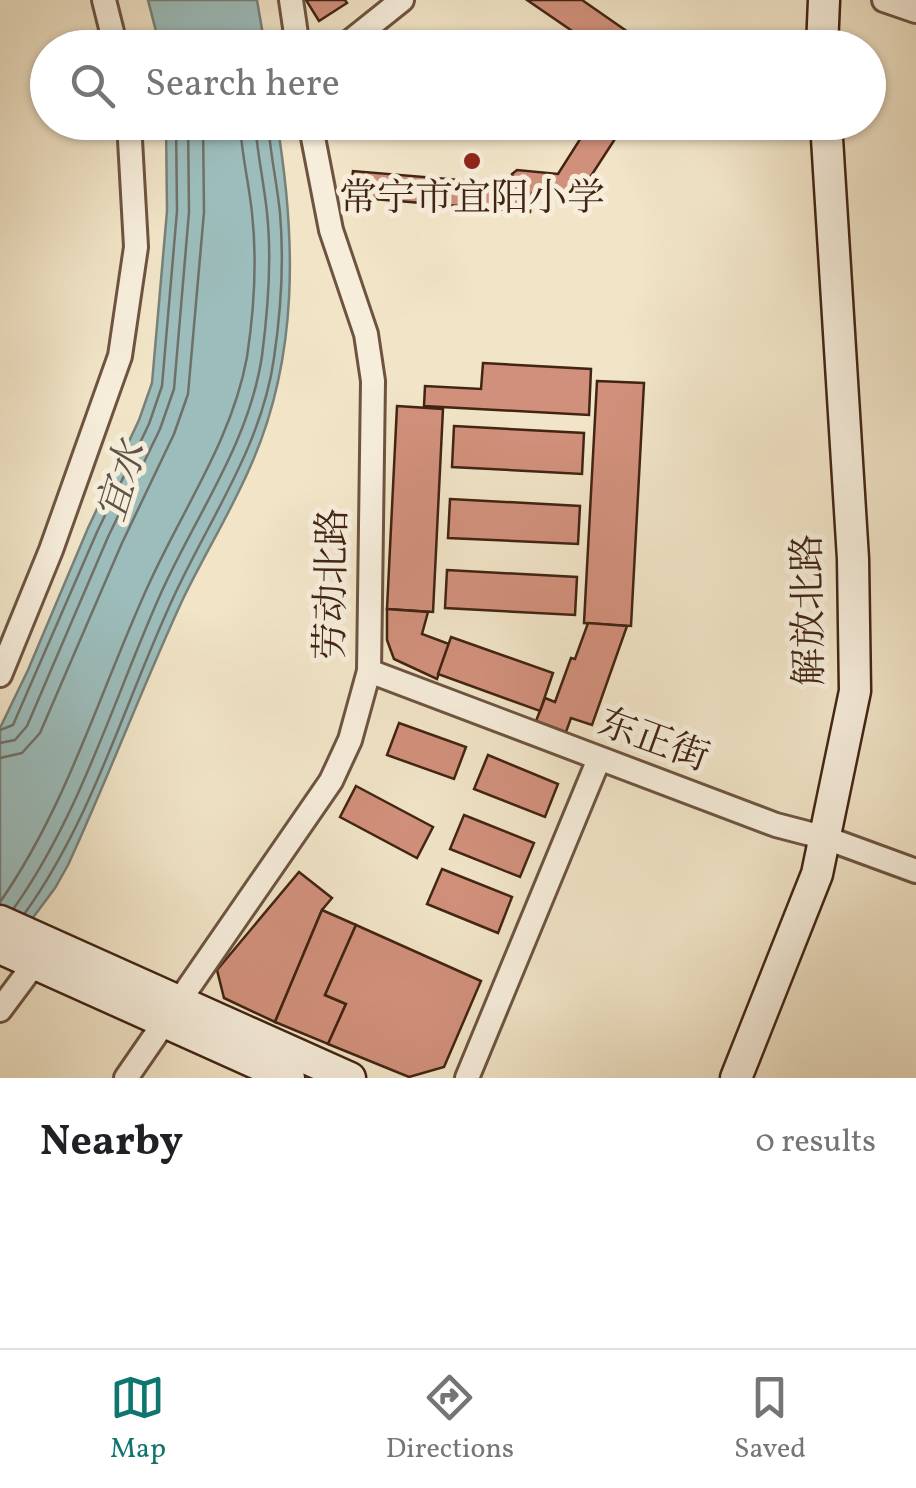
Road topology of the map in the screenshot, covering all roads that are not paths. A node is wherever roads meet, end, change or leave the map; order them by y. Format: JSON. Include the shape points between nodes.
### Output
{"nodes":[{"id":1,"x":104,"y":0,"type":"edge"},
{"id":2,"x":291,"y":0,"type":"edge"},
{"id":3,"x":402,"y":0,"type":"edge"},
{"id":4,"x":824,"y":0,"type":"edge"},
{"id":5,"x":884,"y":0,"type":"edge"},
{"id":6,"x":916,"y":11,"type":"edge"},
{"id":7,"x":112,"y":30,"type":"edge"},
{"id":8,"x":295,"y":30,"type":"edge"},
{"id":9,"x":364,"y":30,"type":"edge"},
{"id":10,"x":823,"y":30,"type":"edge"},
{"id":11,"x":130,"y":140,"type":"edge"},
{"id":12,"x":314,"y":140,"type":"edge"},
{"id":13,"x":827,"y":140,"type":"edge"},
{"id":14,"x":369,"y":672,"type":"junction"},
{"id":15,"x":0,"y":674,"type":"edge"},
{"id":16,"x":599,"y":759,"type":"junction"},
{"id":17,"x":826,"y":838,"type":"junction"},
{"id":18,"x":916,"y":871,"type":"edge"},
{"id":19,"x":16,"y":944,"type":"edge"},
{"id":20,"x":0,"y":1010,"type":"edge"},
{"id":21,"x":172,"y":1011,"type":"junction"},
{"id":22,"x":126,"y":1078,"type":"edge"},
{"id":23,"x":289,"y":1078,"type":"edge"},
{"id":24,"x":350,"y":1078,"type":"edge"},
{"id":25,"x":467,"y":1078,"type":"edge"},
{"id":26,"x":736,"y":1078,"type":"edge"}],
"edges":[{"from":1,"to":7,"type":"street"},
{"from":2,"to":8,"type":"street"},
{"from":3,"to":9,"type":"street"},
{"from":4,"to":10,"type":"street"},
{"from":5,"to":6,"type":"street"},
{"from":11,"to":15,"type":"street","via":[[136,247],[120,356]]},
{"from":12,"to":14,"type":"street","name":"劳动北路","via":[[373,380]]},
{"from":13,"to":17,"type":"street","name":"解放北路","via":[[856,652],[855,690]]},
{"from":14,"to":16,"type":"street","name":"东正街"},
{"from":14,"to":21,"type":"street","name":"劳动北路","via":[[332,781]]},
{"from":16,"to":17,"type":"street","name":"东正街"},
{"from":16,"to":25,"type":"street"},
{"from":17,"to":18,"type":"street","name":"东正街"},
{"from":17,"to":26,"type":"street","name":"解放北路"},
{"from":19,"to":20,"type":"street"},
{"from":19,"to":21,"type":"street"},
{"from":21,"to":22,"type":"street","name":"劳动北路"},
{"from":21,"to":23,"type":"street"},
{"from":21,"to":24,"type":"street"}]}
